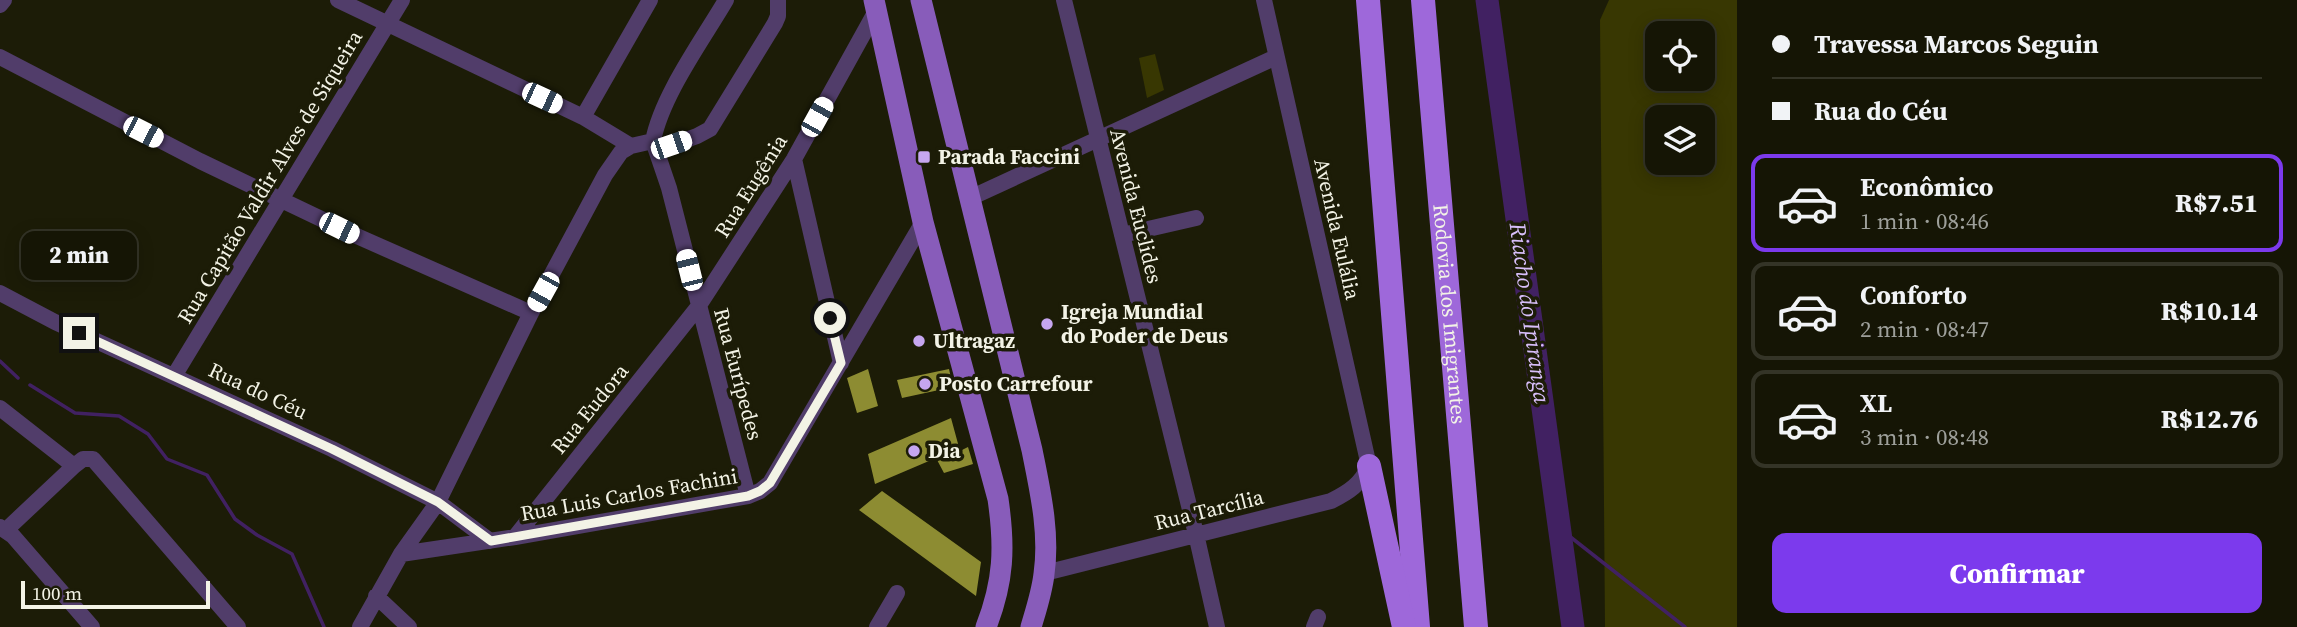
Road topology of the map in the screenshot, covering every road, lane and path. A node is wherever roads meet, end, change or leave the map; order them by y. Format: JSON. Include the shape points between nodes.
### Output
{"nodes":[{"id":1,"x":4,"y":0,"type":"edge"},
{"id":2,"x":338,"y":0,"type":"edge"},
{"id":3,"x":402,"y":0,"type":"edge"},
{"id":4,"x":650,"y":0,"type":"edge"},
{"id":5,"x":726,"y":0,"type":"edge"},
{"id":6,"x":778,"y":0,"type":"edge"},
{"id":7,"x":921,"y":0,"type":"edge"},
{"id":8,"x":1064,"y":0,"type":"edge"},
{"id":9,"x":1264,"y":0,"type":"edge"},
{"id":10,"x":1368,"y":0,"type":"edge"},
{"id":11,"x":1423,"y":0,"type":"edge"},
{"id":12,"x":0,"y":5,"type":"edge"},
{"id":13,"x":875,"y":6,"type":"edge"},
{"id":14,"x":387,"y":24,"type":"junction"},
{"id":15,"x":0,"y":57,"type":"edge"},
{"id":16,"x":1276,"y":57,"type":"junction"},
{"id":17,"x":583,"y":117,"type":"junction"},
{"id":18,"x":1098,"y":139,"type":"junction"},
{"id":19,"x":656,"y":145,"type":"junction"},
{"id":20,"x":631,"y":146,"type":"junction"},
{"id":21,"x":794,"y":159,"type":"junction"},
{"id":22,"x":970,"y":198,"type":"junction"},
{"id":23,"x":281,"y":199,"type":"junction"},
{"id":24,"x":1196,"y":218,"type":"dead end"},
{"id":25,"x":923,"y":222,"type":"junction"},
{"id":26,"x":1122,"y":235,"type":"junction"},
{"id":27,"x":0,"y":293,"type":"edge"},
{"id":28,"x":698,"y":307,"type":"junction"},
{"id":29,"x":531,"y":313,"type":"junction"},
{"id":30,"x":841,"y":363,"type":"junction"},
{"id":31,"x":174,"y":376,"type":"junction"},
{"id":32,"x":0,"y":408,"type":"edge"},
{"id":33,"x":74,"y":466,"type":"junction"},
{"id":34,"x":1369,"y":466,"type":"junction"},
{"id":35,"x":748,"y":496,"type":"junction"},
{"id":36,"x":438,"y":502,"type":"junction"},
{"id":37,"x":3,"y":529,"type":"edge"},
{"id":38,"x":1196,"y":534,"type":"junction"},
{"id":39,"x":515,"y":537,"type":"junction"},
{"id":40,"x":491,"y":541,"type":"junction"},
{"id":41,"x":401,"y":554,"type":"junction"},
{"id":42,"x":1045,"y":572,"type":"junction"},
{"id":43,"x":897,"y":593,"type":"dead end"},
{"id":44,"x":376,"y":596,"type":"junction"},
{"id":45,"x":92,"y":627,"type":"edge"},
{"id":46,"x":238,"y":627,"type":"edge"},
{"id":47,"x":359,"y":627,"type":"edge"},
{"id":48,"x":409,"y":627,"type":"edge"},
{"id":49,"x":877,"y":627,"type":"edge"},
{"id":50,"x":986,"y":627,"type":"edge"},
{"id":51,"x":1031,"y":627,"type":"edge"},
{"id":52,"x":1217,"y":627,"type":"edge"},
{"id":53,"x":1404,"y":627,"type":"edge"},
{"id":54,"x":1418,"y":627,"type":"edge"},
{"id":55,"x":1476,"y":627,"type":"edge"}],
"edges":[{"from":1,"to":12,"type":"street"},
{"from":2,"to":14,"type":"street"},
{"from":3,"to":14,"type":"street","name":"Rua Capitão Valdir Alves de Siqueira"},
{"from":4,"to":17,"type":"street"},
{"from":5,"to":19,"type":"street","via":[[669,98],[659,119]]},
{"from":6,"to":19,"type":"street","via":[[775,23],[710,128],[697,136]]},
{"from":7,"to":22,"type":"main road"},
{"from":8,"to":18,"type":"street","name":"Avenida Euclides"},
{"from":9,"to":16,"type":"street","name":"Avenida Eulália"},
{"from":10,"to":54,"type":"highway"},
{"from":11,"to":55,"type":"highway","name":"Rodovia dos Imigrantes"},
{"from":13,"to":21,"type":"street","name":"Rua Eugênia"},
{"from":13,"to":25,"type":"main road"},
{"from":14,"to":17,"type":"street"},
{"from":14,"to":23,"type":"street","name":"Rua Capitão Valdir Alves de Siqueira"},
{"from":15,"to":23,"type":"street"},
{"from":16,"to":18,"type":"street"},
{"from":16,"to":34,"type":"street","name":"Avenida Eulália"},
{"from":17,"to":20,"type":"street"},
{"from":18,"to":22,"type":"street"},
{"from":18,"to":26,"type":"street","name":"Avenida Euclides"},
{"from":19,"to":20,"type":"street"},
{"from":19,"to":28,"type":"street","name":"Rua Eurípedes"},
{"from":20,"to":29,"type":"street","via":[[605,175]]},
{"from":21,"to":28,"type":"street","name":"Rua Eugênia"},
{"from":21,"to":30,"type":"street"},
{"from":22,"to":42,"type":"main road","via":[[1032,450],[1041,497]]},
{"from":23,"to":29,"type":"street"},
{"from":23,"to":31,"type":"street","name":"Rua Capitão Valdir Alves de Siqueira"},
{"from":24,"to":26,"type":"street"},
{"from":25,"to":30,"type":"street","name":"Rua Luis Carlos Fachini"},
{"from":25,"to":50,"type":"main road","via":[[998,499],[1003,538],[1001,578]]},
{"from":26,"to":38,"type":"street","name":"Avenida Euclides"},
{"from":27,"to":31,"type":"street","name":"Rua do Céu"},
{"from":28,"to":35,"type":"street","name":"Rua Eurípedes"},
{"from":28,"to":39,"type":"street","name":"Rua Eudora"},
{"from":29,"to":36,"type":"street"},
{"from":30,"to":35,"type":"street","name":"Rua Luis Carlos Fachini","via":[[770,483]]},
{"from":31,"to":36,"type":"street","name":"Rua do Céu"},
{"from":32,"to":33,"type":"street"},
{"from":33,"to":37,"type":"street"},
{"from":33,"to":46,"type":"street","via":[[89,458],[98,463]]},
{"from":34,"to":38,"type":"street","name":"Rua Tarcília","via":[[1363,480],[1331,501]]},
{"from":34,"to":53,"type":"highway"},
{"from":35,"to":39,"type":"street","name":"Rua Luis Carlos Fachini"},
{"from":36,"to":40,"type":"street","name":"Rua do Céu"},
{"from":36,"to":41,"type":"street"},
{"from":37,"to":45,"type":"street"},
{"from":38,"to":42,"type":"street","name":"Rua Tarcília"},
{"from":38,"to":52,"type":"street","name":"Avenida Euclides"},
{"from":39,"to":40,"type":"street","name":"Rua Luis Carlos Fachini"},
{"from":40,"to":41,"type":"street","name":"Rua Luis Carlos Fachini"},
{"from":41,"to":44,"type":"street"},
{"from":42,"to":51,"type":"main road"},
{"from":43,"to":49,"type":"street"},
{"from":44,"to":47,"type":"street"},
{"from":44,"to":48,"type":"street"}]}
